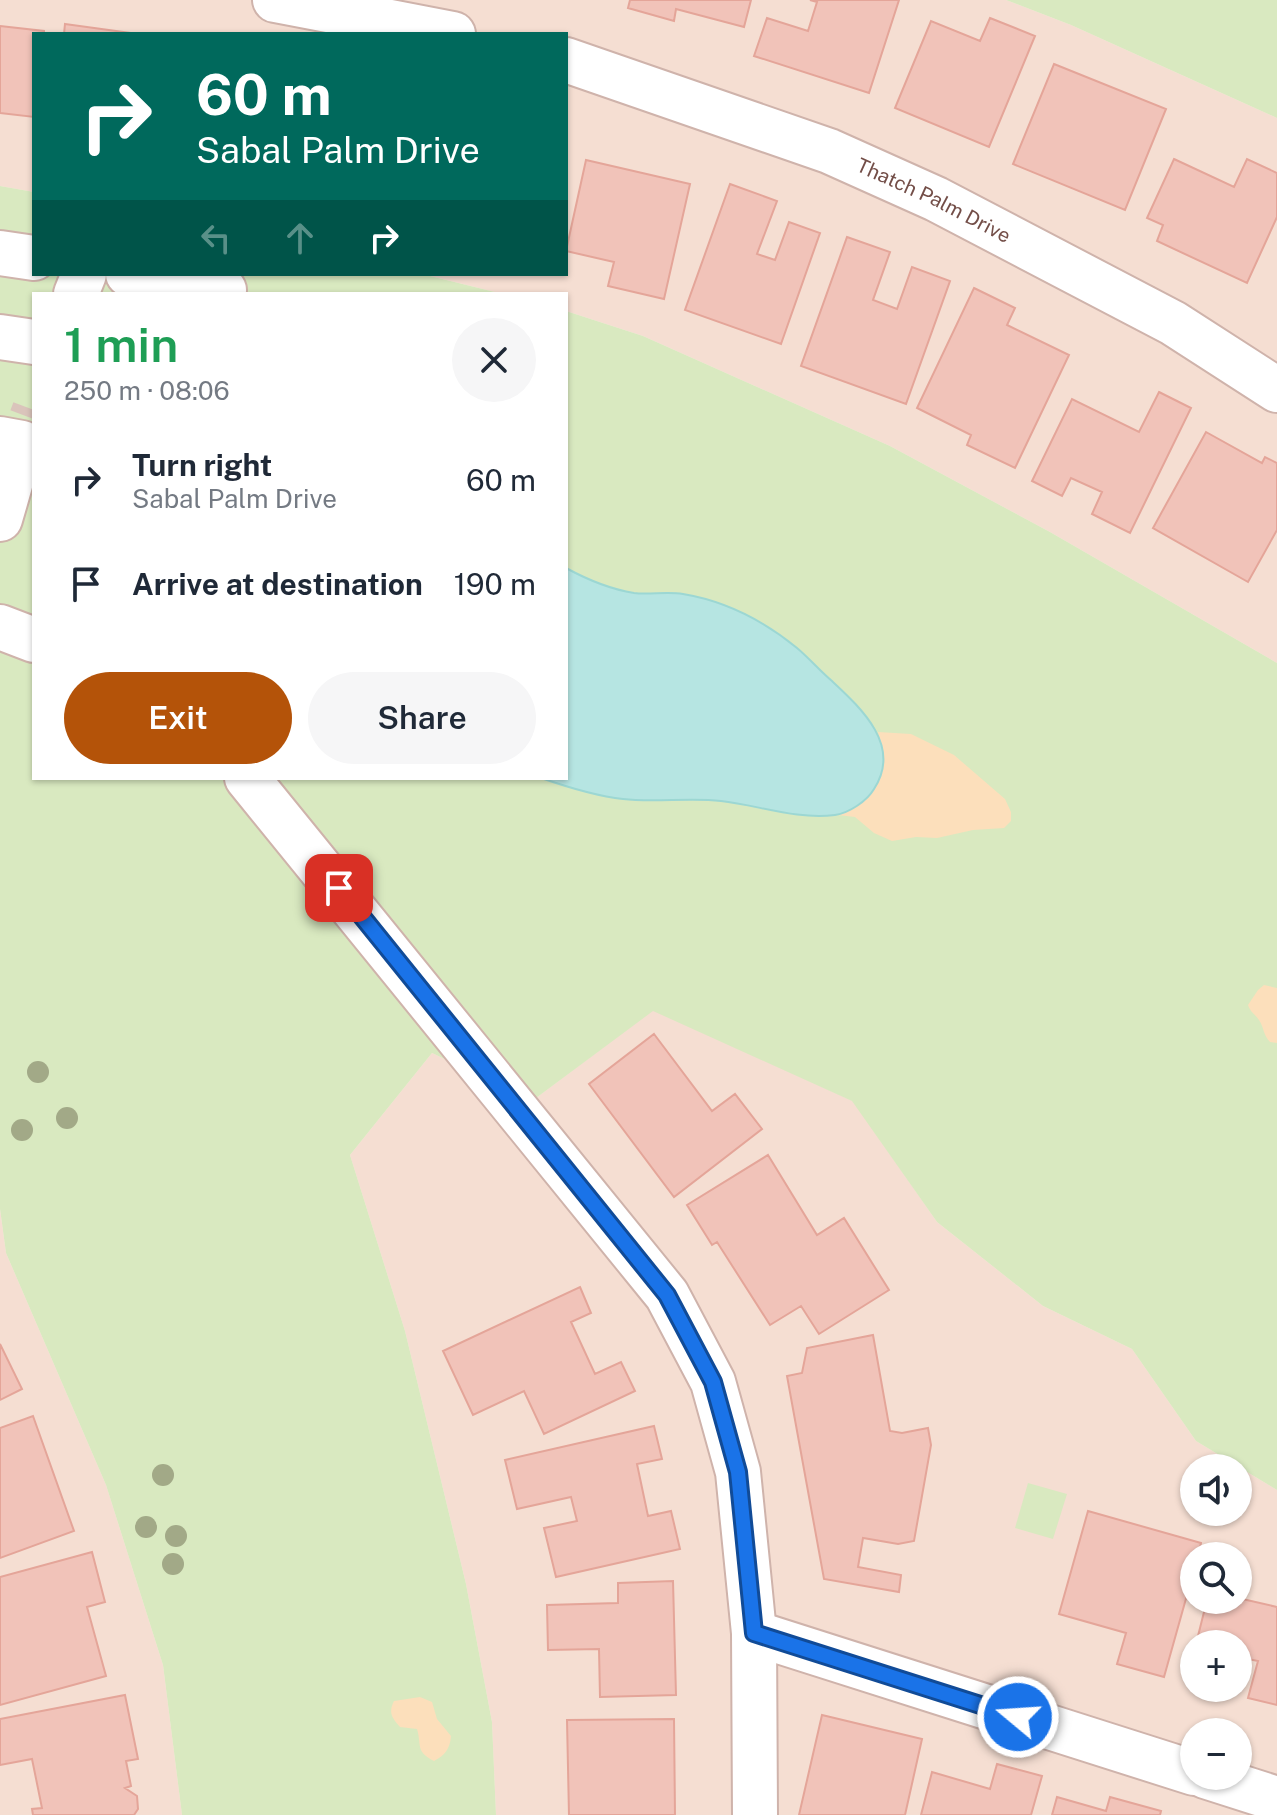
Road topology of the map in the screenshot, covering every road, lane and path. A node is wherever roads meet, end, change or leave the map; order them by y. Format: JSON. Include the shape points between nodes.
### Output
{"nodes":[{"id":1,"x":275,"y":0,"type":"edge"},
{"id":2,"x":443,"y":32,"type":"edge"},
{"id":3,"x":568,"y":61,"type":"edge"},
{"id":4,"x":0,"y":253,"type":"edge"},
{"id":5,"x":32,"y":258,"type":"edge"},
{"id":6,"x":140,"y":276,"type":"edge"},
{"id":7,"x":224,"y":290,"type":"dead end"},
{"id":8,"x":0,"y":337,"type":"edge"},
{"id":9,"x":32,"y":342,"type":"edge"},
{"id":10,"x":1277,"y":390,"type":"edge"},
{"id":11,"x":18,"y":433,"type":"edge"},
{"id":12,"x":0,"y":519,"type":"edge"},
{"id":13,"x":0,"y":627,"type":"edge"},
{"id":14,"x":32,"y":639,"type":"edge"},
{"id":15,"x":249,"y":780,"type":"edge"},
{"id":16,"x":754,"y":1633,"type":"junction"},
{"id":17,"x":1180,"y":1769,"type":"edge"},
{"id":18,"x":1249,"y":1790,"type":"edge"},
{"id":19,"x":1277,"y":1799,"type":"edge"},
{"id":20,"x":755,"y":1815,"type":"edge"}],
"edges":[{"from":1,"to":2,"type":"street"},
{"from":3,"to":10,"type":"street","name":"Thatch Palm Drive","via":[[829,151],[936,199],[1173,323]]},
{"from":4,"to":5,"type":"street"},
{"from":6,"to":7,"type":"street"},
{"from":8,"to":9,"type":"street"},
{"from":11,"to":12,"type":"street"},
{"from":13,"to":14,"type":"street"},
{"from":15,"to":16,"type":"street","via":[[667,1295],[713,1382],[738,1472]]},
{"from":16,"to":17,"type":"street"},
{"from":16,"to":20,"type":"street"},
{"from":18,"to":19,"type":"street"}]}
